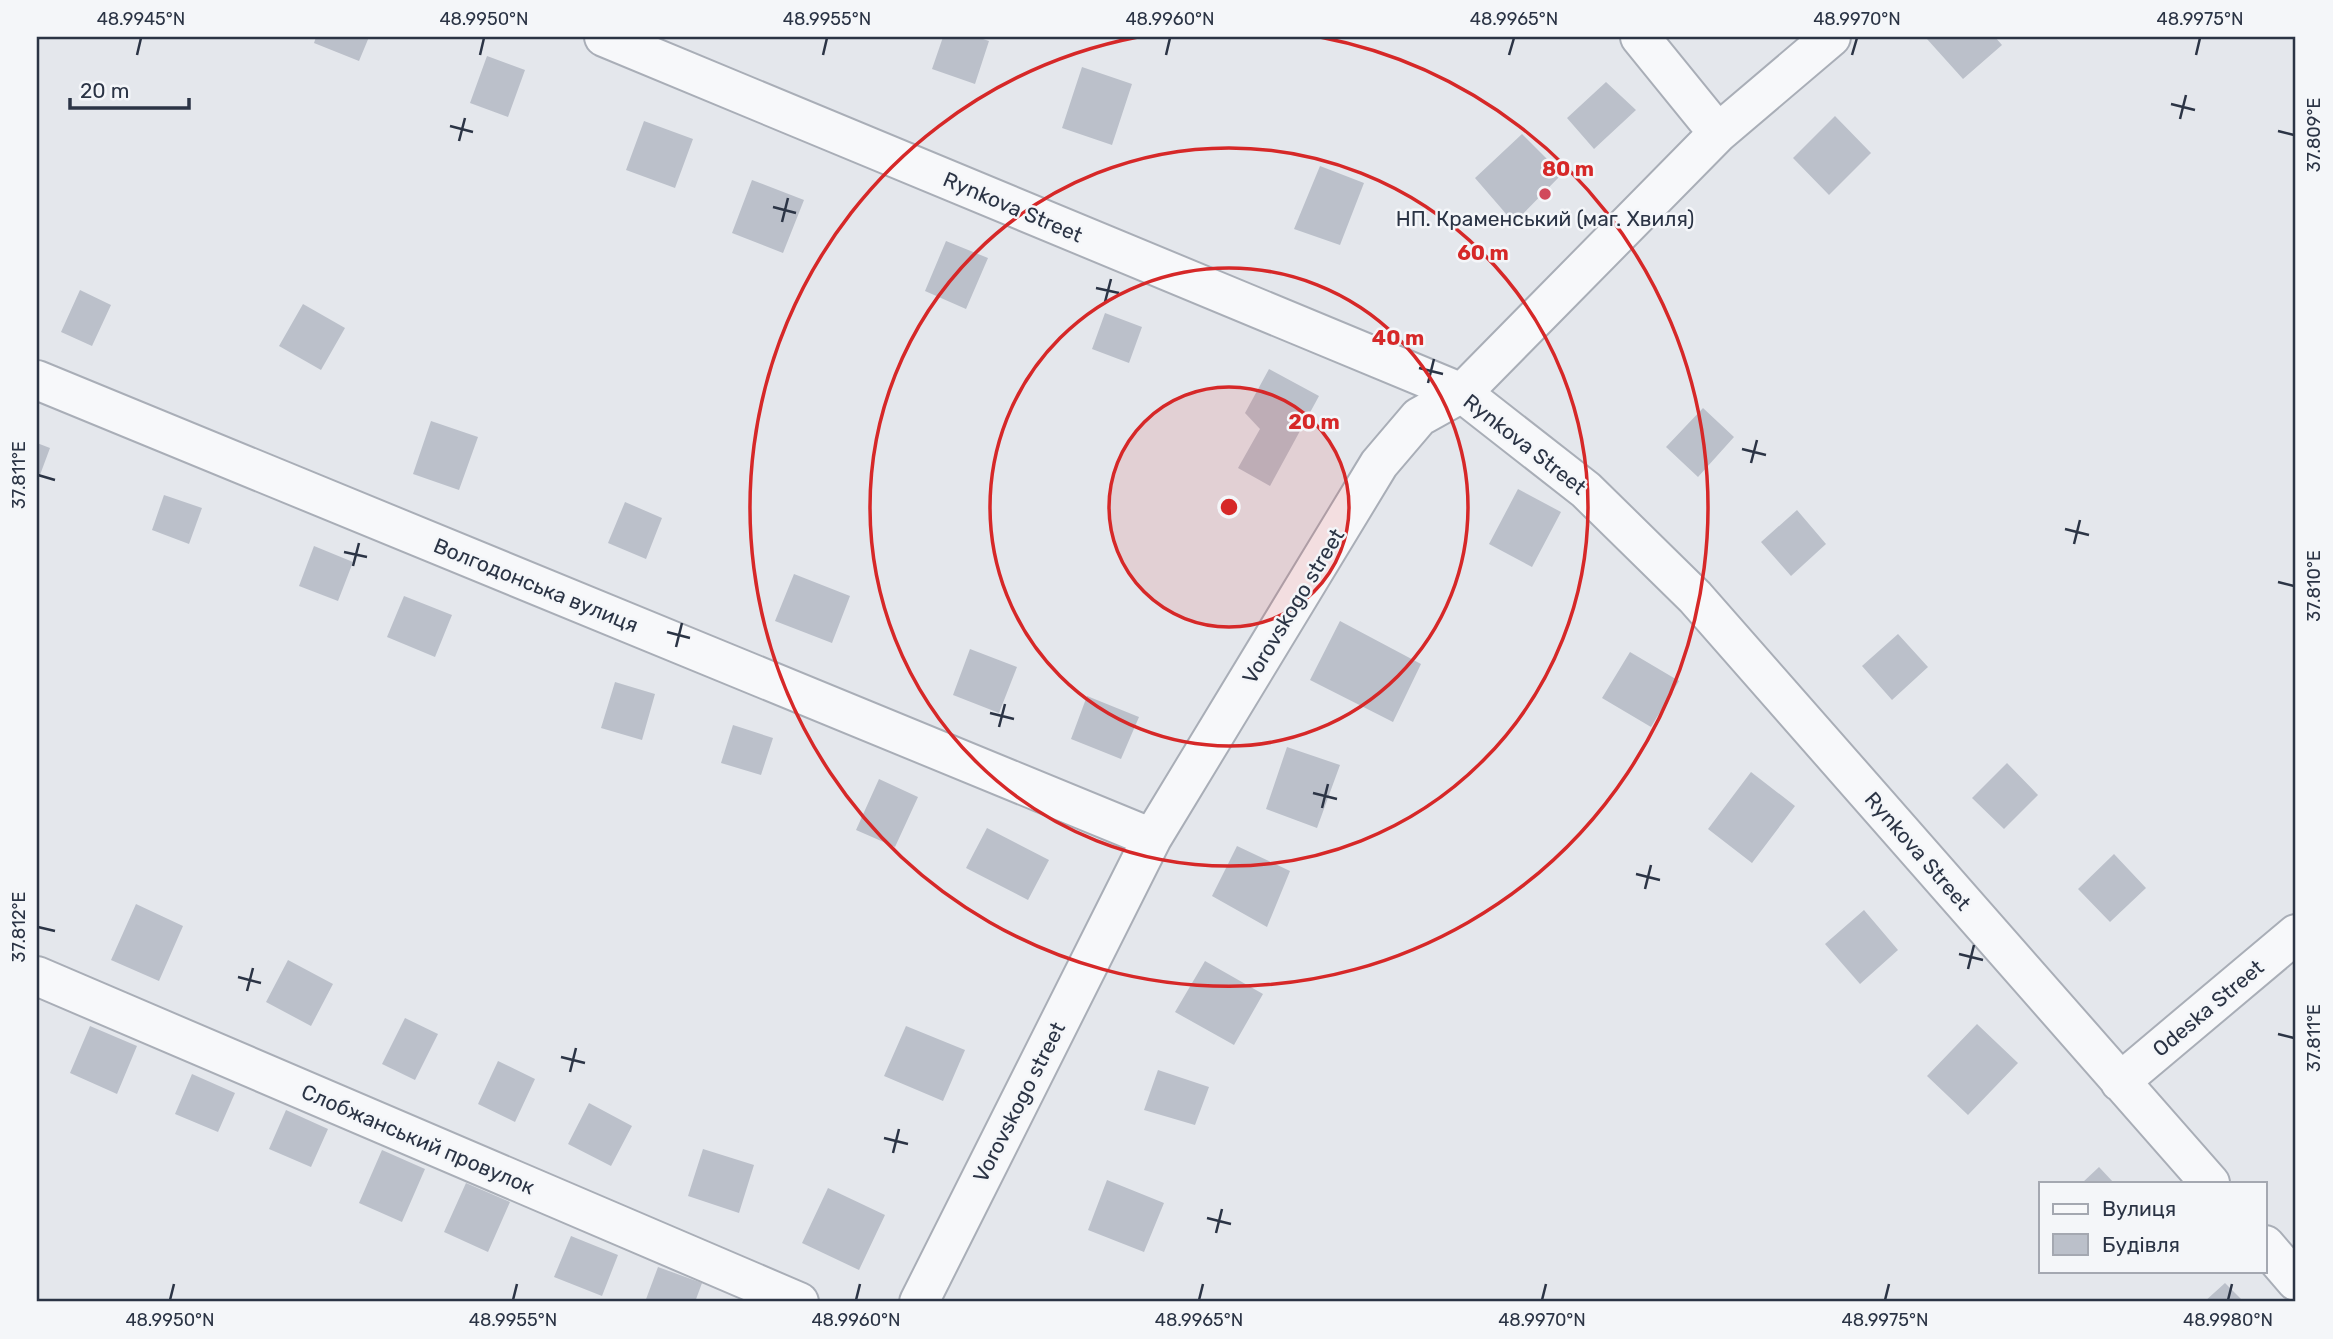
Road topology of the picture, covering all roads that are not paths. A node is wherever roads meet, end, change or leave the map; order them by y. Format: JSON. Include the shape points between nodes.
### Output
{"nodes":[{"id":1,"x":604,"y":37,"type":"edge"},
{"id":2,"x":1640,"y":37,"type":"edge"},
{"id":3,"x":1831,"y":37,"type":"edge"},
{"id":4,"x":1718,"y":133,"type":"junction"},
{"id":5,"x":37,"y":380,"type":"edge"},
{"id":6,"x":1462,"y":393,"type":"junction"},
{"id":7,"x":1152,"y":838,"type":"junction"},
{"id":8,"x":2296,"y":934,"type":"edge"},
{"id":9,"x":37,"y":976,"type":"edge"},
{"id":10,"x":2120,"y":1082,"type":"junction"},
{"id":11,"x":2209,"y":1182,"type":"edge"},
{"id":12,"x":2266,"y":1246,"type":"edge"},
{"id":13,"x":2296,"y":1281,"type":"edge"},
{"id":14,"x":799,"y":1302,"type":"edge"},
{"id":15,"x":919,"y":1302,"type":"edge"}],
"edges":[{"from":1,"to":6,"type":"street","name":"Rynkova Street"},
{"from":2,"to":4,"type":"street"},
{"from":3,"to":4,"type":"street","name":"Vorovskogo street"},
{"from":4,"to":6,"type":"street","name":"Vorovskogo street"},
{"from":5,"to":7,"type":"street","name":"Волгодонська вулиця"},
{"from":6,"to":7,"type":"street","name":"Vorovskogo street","via":[[1419,417],[1379,464]]},
{"from":6,"to":10,"type":"street","name":"Rynkova Street","via":[[1586,490],[1695,597]]},
{"from":7,"to":15,"type":"street","name":"Vorovskogo street"},
{"from":8,"to":10,"type":"street","name":"Odeska Street"},
{"from":9,"to":14,"type":"street","name":"Слобжанський провулок"},
{"from":10,"to":11,"type":"street","name":"Rynkova Street"},
{"from":12,"to":13,"type":"street"}]}
